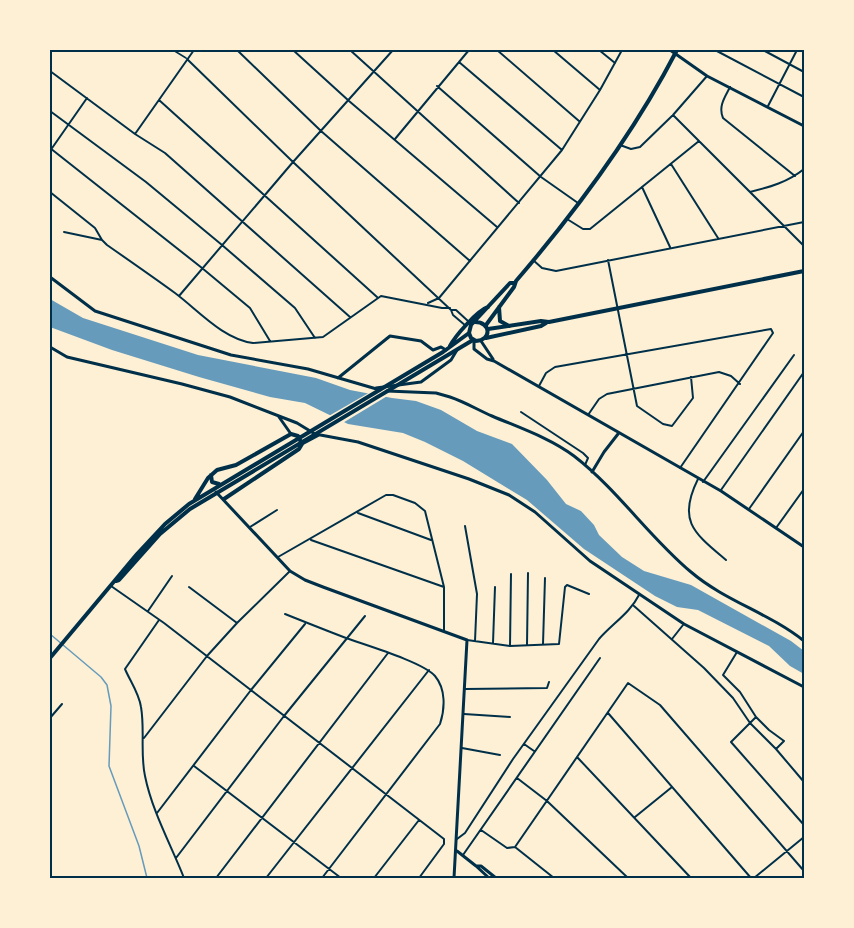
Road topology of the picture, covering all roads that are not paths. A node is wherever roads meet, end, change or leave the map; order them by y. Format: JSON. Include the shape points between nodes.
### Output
{"nodes":[{"id":1,"x":52,"y":50,"type":"edge"},
{"id":2,"x":173,"y":50,"type":"edge"},
{"id":3,"x":194,"y":50,"type":"edge"},
{"id":4,"x":237,"y":50,"type":"edge"},
{"id":5,"x":293,"y":50,"type":"edge"},
{"id":6,"x":350,"y":50,"type":"edge"},
{"id":7,"x":393,"y":50,"type":"edge"},
{"id":8,"x":469,"y":50,"type":"edge"},
{"id":9,"x":497,"y":50,"type":"edge"},
{"id":10,"x":553,"y":50,"type":"edge"},
{"id":11,"x":599,"y":50,"type":"edge"},
{"id":12,"x":622,"y":50,"type":"edge"},
{"id":13,"x":669,"y":50,"type":"edge"},
{"id":14,"x":715,"y":50,"type":"edge"},
{"id":15,"x":764,"y":50,"type":"edge"},
{"id":16,"x":797,"y":50,"type":"edge"},
{"id":17,"x":676,"y":52,"type":"edge"},
{"id":18,"x":50,"y":53,"type":"edge"},
{"id":19,"x":187,"y":59,"type":"junction"},
{"id":20,"x":459,"y":62,"type":"junction"},
{"id":21,"x":615,"y":63,"type":"junction"},
{"id":22,"x":790,"y":64,"type":"junction"},
{"id":23,"x":50,"y":71,"type":"edge"},
{"id":24,"x":373,"y":72,"type":"junction"},
{"id":25,"x":804,"y":72,"type":"edge"},
{"id":26,"x":707,"y":76,"type":"junction"},
{"id":27,"x":780,"y":83,"type":"junction"},
{"id":28,"x":437,"y":86,"type":"junction"},
{"id":29,"x":730,"y":87,"type":"junction"},
{"id":30,"x":600,"y":90,"type":"junction"},
{"id":31,"x":804,"y":97,"type":"edge"},
{"id":32,"x":87,"y":98,"type":"junction"},
{"id":33,"x":159,"y":100,"type":"junction"},
{"id":34,"x":349,"y":101,"type":"junction"},
{"id":35,"x":768,"y":106,"type":"junction"},
{"id":36,"x":50,"y":111,"type":"edge"},
{"id":37,"x":416,"y":112,"type":"junction"},
{"id":38,"x":673,"y":115,"type":"junction"},
{"id":39,"x":580,"y":122,"type":"junction"},
{"id":40,"x":69,"y":124,"type":"junction"},
{"id":41,"x":804,"y":126,"type":"edge"},
{"id":42,"x":321,"y":132,"type":"junction"},
{"id":43,"x":135,"y":134,"type":"junction"},
{"id":44,"x":395,"y":139,"type":"junction"},
{"id":45,"x":699,"y":141,"type":"junction"},
{"id":46,"x":620,"y":145,"type":"junction"},
{"id":47,"x":50,"y":149,"type":"edge"},
{"id":48,"x":562,"y":150,"type":"junction"},
{"id":49,"x":293,"y":162,"type":"junction"},
{"id":50,"x":671,"y":164,"type":"junction"},
{"id":51,"x":804,"y":169,"type":"edge"},
{"id":52,"x":795,"y":176,"type":"junction"},
{"id":53,"x":542,"y":177,"type":"junction"},
{"id":54,"x":642,"y":187,"type":"junction"},
{"id":55,"x":50,"y":192,"type":"edge"},
{"id":56,"x":750,"y":192,"type":"junction"},
{"id":57,"x":265,"y":196,"type":"junction"},
{"id":58,"x":519,"y":203,"type":"junction"},
{"id":59,"x":579,"y":204,"type":"junction"},
{"id":60,"x":567,"y":219,"type":"junction"},
{"id":61,"x":243,"y":221,"type":"junction"},
{"id":62,"x":804,"y":222,"type":"edge"},
{"id":63,"x":784,"y":226,"type":"junction"},
{"id":64,"x":498,"y":227,"type":"junction"},
{"id":65,"x":64,"y":232,"type":"dead end"},
{"id":66,"x":718,"y":238,"type":"junction"},
{"id":67,"x":102,"y":240,"type":"junction"},
{"id":68,"x":222,"y":245,"type":"junction"},
{"id":69,"x":804,"y":246,"type":"edge"},
{"id":70,"x":670,"y":247,"type":"junction"},
{"id":71,"x":533,"y":260,"type":"junction"},
{"id":72,"x":608,"y":260,"type":"junction"},
{"id":73,"x":470,"y":261,"type":"junction"},
{"id":74,"x":202,"y":268,"type":"junction"},
{"id":75,"x":804,"y":271,"type":"edge"},
{"id":76,"x":50,"y":277,"type":"edge"},
{"id":77,"x":514,"y":283,"type":"junction"},
{"id":78,"x":180,"y":296,"type":"junction"},
{"id":79,"x":377,"y":297,"type":"junction"},
{"id":80,"x":439,"y":298,"type":"junction"},
{"id":81,"x":425,"y":304,"type":"junction"},
{"id":82,"x":499,"y":305,"type":"junction"},
{"id":83,"x":616,"y":308,"type":"junction"},
{"id":84,"x":451,"y":309,"type":"junction"},
{"id":85,"x":350,"y":317,"type":"junction"},
{"id":86,"x":546,"y":322,"type":"junction"},
{"id":87,"x":470,"y":324,"type":"junction"},
{"id":88,"x":509,"y":326,"type":"junction"},
{"id":89,"x":487,"y":327,"type":"junction"},
{"id":90,"x":469,"y":333,"type":"junction"},
{"id":91,"x":315,"y":338,"type":"junction"},
{"id":92,"x":483,"y":339,"type":"junction"},
{"id":93,"x":474,"y":340,"type":"junction"},
{"id":94,"x":270,"y":341,"type":"junction"},
{"id":95,"x":50,"y":347,"type":"edge"},
{"id":96,"x":447,"y":350,"type":"junction"},
{"id":97,"x":457,"y":350,"type":"junction"},
{"id":98,"x":626,"y":354,"type":"junction"},
{"id":99,"x":794,"y":355,"type":"dead end"},
{"id":100,"x":494,"y":361,"type":"junction"},
{"id":101,"x":804,"y":372,"type":"edge"},
{"id":102,"x":691,"y":377,"type":"junction"},
{"id":103,"x":338,"y":378,"type":"junction"},
{"id":104,"x":397,"y":384,"type":"junction"},
{"id":105,"x":740,"y":384,"type":"junction"},
{"id":106,"x":539,"y":386,"type":"junction"},
{"id":107,"x":373,"y":388,"type":"junction"},
{"id":108,"x":634,"y":388,"type":"junction"},
{"id":109,"x":394,"y":392,"type":"junction"},
{"id":110,"x":521,"y":412,"type":"dead end"},
{"id":111,"x":588,"y":415,"type":"junction"},
{"id":112,"x":278,"y":416,"type":"junction"},
{"id":113,"x":804,"y":431,"type":"edge"},
{"id":114,"x":291,"y":434,"type":"junction"},
{"id":115,"x":618,"y":434,"type":"junction"},
{"id":116,"x":320,"y":435,"type":"junction"},
{"id":117,"x":302,"y":444,"type":"junction"},
{"id":118,"x":585,"y":465,"type":"junction"},
{"id":119,"x":680,"y":468,"type":"junction"},
{"id":120,"x":214,"y":472,"type":"junction"},
{"id":121,"x":592,"y":472,"type":"junction"},
{"id":122,"x":698,"y":479,"type":"junction"},
{"id":123,"x":226,"y":483,"type":"junction"},
{"id":124,"x":704,"y":483,"type":"junction"},
{"id":125,"x":219,"y":484,"type":"junction"},
{"id":126,"x":804,"y":489,"type":"edge"},
{"id":127,"x":721,"y":491,"type":"junction"},
{"id":128,"x":216,"y":492,"type":"junction"},
{"id":129,"x":232,"y":493,"type":"junction"},
{"id":130,"x":195,"y":499,"type":"junction"},
{"id":131,"x":224,"y":499,"type":"junction"},
{"id":132,"x":749,"y":509,"type":"junction"},
{"id":133,"x":277,"y":510,"type":"dead end"},
{"id":134,"x":357,"y":513,"type":"junction"},
{"id":135,"x":465,"y":526,"type":"dead end"},
{"id":136,"x":250,"y":527,"type":"junction"},
{"id":137,"x":776,"y":528,"type":"junction"},
{"id":138,"x":310,"y":539,"type":"junction"},
{"id":139,"x":431,"y":540,"type":"junction"},
{"id":140,"x":804,"y":547,"type":"edge"},
{"id":141,"x":278,"y":557,"type":"junction"},
{"id":142,"x":726,"y":560,"type":"dead end"},
{"id":143,"x":290,"y":571,"type":"junction"},
{"id":144,"x":528,"y":573,"type":"dead end"},
{"id":145,"x":511,"y":574,"type":"dead end"},
{"id":146,"x":172,"y":576,"type":"dead end"},
{"id":147,"x":545,"y":578,"type":"dead end"},
{"id":148,"x":115,"y":581,"type":"junction"},
{"id":149,"x":111,"y":586,"type":"junction"},
{"id":150,"x":495,"y":586,"type":"dead end"},
{"id":151,"x":189,"y":587,"type":"dead end"},
{"id":152,"x":444,"y":587,"type":"junction"},
{"id":153,"x":640,"y":593,"type":"junction"},
{"id":154,"x":589,"y":594,"type":"dead end"},
{"id":155,"x":634,"y":606,"type":"junction"},
{"id":156,"x":147,"y":611,"type":"junction"},
{"id":157,"x":285,"y":614,"type":"dead end"},
{"id":158,"x":365,"y":616,"type":"dead end"},
{"id":159,"x":159,"y":620,"type":"junction"},
{"id":160,"x":306,"y":622,"type":"junction"},
{"id":161,"x":237,"y":623,"type":"junction"},
{"id":162,"x":684,"y":624,"type":"junction"},
{"id":163,"x":444,"y":631,"type":"junction"},
{"id":164,"x":347,"y":638,"type":"junction"},
{"id":165,"x":672,"y":639,"type":"junction"},
{"id":166,"x":467,"y":640,"type":"junction"},
{"id":167,"x":475,"y":641,"type":"junction"},
{"id":168,"x":804,"y":641,"type":"edge"},
{"id":169,"x":493,"y":643,"type":"junction"},
{"id":170,"x":543,"y":644,"type":"junction"},
{"id":171,"x":527,"y":645,"type":"junction"},
{"id":172,"x":510,"y":646,"type":"junction"},
{"id":173,"x":388,"y":652,"type":"junction"},
{"id":174,"x":737,"y":652,"type":"junction"},
{"id":175,"x":207,"y":656,"type":"junction"},
{"id":176,"x":50,"y":658,"type":"edge"},
{"id":177,"x":600,"y":658,"type":"dead end"},
{"id":178,"x":429,"y":670,"type":"junction"},
{"id":179,"x":549,"y":682,"type":"dead end"},
{"id":180,"x":804,"y":687,"type":"edge"},
{"id":181,"x":465,"y":689,"type":"junction"},
{"id":182,"x":251,"y":690,"type":"junction"},
{"id":183,"x":62,"y":704,"type":"dead end"},
{"id":184,"x":608,"y":712,"type":"junction"},
{"id":185,"x":464,"y":714,"type":"junction"},
{"id":186,"x":284,"y":716,"type":"junction"},
{"id":187,"x":510,"y":717,"type":"dead end"},
{"id":188,"x":756,"y":717,"type":"junction"},
{"id":189,"x":50,"y":718,"type":"edge"},
{"id":190,"x":750,"y":723,"type":"junction"},
{"id":191,"x":144,"y":738,"type":"junction"},
{"id":192,"x":319,"y":742,"type":"junction"},
{"id":193,"x":524,"y":744,"type":"junction"},
{"id":194,"x":462,"y":748,"type":"junction"},
{"id":195,"x":776,"y":749,"type":"junction"},
{"id":196,"x":534,"y":752,"type":"junction"},
{"id":197,"x":500,"y":755,"type":"dead end"},
{"id":198,"x":577,"y":757,"type":"junction"},
{"id":199,"x":194,"y":766,"type":"junction"},
{"id":200,"x":352,"y":768,"type":"junction"},
{"id":201,"x":516,"y":778,"type":"junction"},
{"id":202,"x":804,"y":782,"type":"edge"},
{"id":203,"x":672,"y":787,"type":"junction"},
{"id":204,"x":228,"y":792,"type":"junction"},
{"id":205,"x":386,"y":794,"type":"junction"},
{"id":206,"x":547,"y":801,"type":"junction"},
{"id":207,"x":157,"y":813,"type":"junction"},
{"id":208,"x":635,"y":817,"type":"junction"},
{"id":209,"x":262,"y":818,"type":"junction"},
{"id":210,"x":419,"y":820,"type":"junction"},
{"id":211,"x":804,"y":825,"type":"edge"},
{"id":212,"x":481,"y":830,"type":"junction"},
{"id":213,"x":804,"y":837,"type":"edge"},
{"id":214,"x":457,"y":839,"type":"junction"},
{"id":215,"x":294,"y":842,"type":"junction"},
{"id":216,"x":515,"y":847,"type":"junction"},
{"id":217,"x":788,"y":851,"type":"junction"},
{"id":218,"x":457,"y":852,"type":"junction"},
{"id":219,"x":462,"y":855,"type":"junction"},
{"id":220,"x":176,"y":858,"type":"junction"},
{"id":221,"x":476,"y":866,"type":"junction"},
{"id":222,"x":329,"y":869,"type":"junction"},
{"id":223,"x":804,"y":871,"type":"edge"},
{"id":224,"x":184,"y":879,"type":"edge"},
{"id":225,"x":216,"y":879,"type":"edge"},
{"id":226,"x":266,"y":879,"type":"edge"},
{"id":227,"x":322,"y":879,"type":"edge"},
{"id":228,"x":341,"y":879,"type":"edge"},
{"id":229,"x":374,"y":879,"type":"edge"},
{"id":230,"x":419,"y":879,"type":"edge"},
{"id":231,"x":454,"y":879,"type":"edge"},
{"id":232,"x":489,"y":879,"type":"edge"},
{"id":233,"x":495,"y":879,"type":"edge"},
{"id":234,"x":554,"y":879,"type":"edge"},
{"id":235,"x":628,"y":879,"type":"edge"},
{"id":236,"x":692,"y":879,"type":"edge"},
{"id":237,"x":752,"y":879,"type":"edge"}],
"edges":[{"from":1,"to":18,"type":"street"},
{"from":2,"to":19,"type":"lane"},
{"from":3,"to":19,"type":"street"},
{"from":4,"to":42,"type":"street"},
{"from":5,"to":34,"type":"street"},
{"from":6,"to":24,"type":"street"},
{"from":7,"to":24,"type":"street"},
{"from":8,"to":20,"type":"street"},
{"from":9,"to":39,"type":"street"},
{"from":10,"to":30,"type":"street"},
{"from":11,"to":21,"type":"street"},
{"from":12,"to":21,"type":"street"},
{"from":13,"to":17,"type":"street"},
{"from":14,"to":27,"type":"street"},
{"from":15,"to":22,"type":"street"},
{"from":16,"to":22,"type":"street"},
{"from":17,"to":26,"type":"street"},
{"from":17,"to":46,"type":"main road"},
{"from":19,"to":33,"type":"street"},
{"from":19,"to":49,"type":"street"},
{"from":20,"to":28,"type":"street"},
{"from":20,"to":48,"type":"street"},
{"from":21,"to":30,"type":"street"},
{"from":22,"to":25,"type":"street"},
{"from":22,"to":27,"type":"street"},
{"from":23,"to":32,"type":"street"},
{"from":24,"to":34,"type":"street"},
{"from":24,"to":37,"type":"street"},
{"from":26,"to":29,"type":"street"},
{"from":26,"to":38,"type":"street"},
{"from":27,"to":31,"type":"street"},
{"from":27,"to":35,"type":"street"},
{"from":28,"to":37,"type":"street"},
{"from":28,"to":53,"type":"street"},
{"from":29,"to":35,"type":"street"},
{"from":29,"to":52,"type":"street","via":[[720,111],[723,118]]},
{"from":30,"to":39,"type":"street"},
{"from":32,"to":40,"type":"street"},
{"from":32,"to":43,"type":"street"},
{"from":33,"to":43,"type":"street"},
{"from":33,"to":57,"type":"street"},
{"from":34,"to":42,"type":"street"},
{"from":34,"to":44,"type":"street"},
{"from":35,"to":41,"type":"street"},
{"from":36,"to":40,"type":"street"},
{"from":37,"to":44,"type":"street"},
{"from":37,"to":58,"type":"street"},
{"from":38,"to":45,"type":"street"},
{"from":38,"to":46,"type":"street","via":[[640,147]]},
{"from":39,"to":48,"type":"street"},
{"from":40,"to":47,"type":"street"},
{"from":40,"to":68,"type":"street"},
{"from":42,"to":49,"type":"street"},
{"from":42,"to":73,"type":"street"},
{"from":43,"to":61,"type":"street","via":[[165,153]]},
{"from":44,"to":64,"type":"street"},
{"from":45,"to":50,"type":"street"},
{"from":45,"to":56,"type":"street"},
{"from":46,"to":59,"type":"main road"},
{"from":47,"to":74,"type":"street"},
{"from":48,"to":53,"type":"street"},
{"from":49,"to":57,"type":"street"},
{"from":49,"to":80,"type":"street"},
{"from":50,"to":54,"type":"street"},
{"from":50,"to":66,"type":"street"},
{"from":51,"to":52,"type":"street"},
{"from":52,"to":56,"type":"street"},
{"from":53,"to":58,"type":"street"},
{"from":53,"to":59,"type":"street"},
{"from":54,"to":60,"type":"street","via":[[590,229],[583,230]]},
{"from":54,"to":70,"type":"street"},
{"from":55,"to":67,"type":"street","via":[[95,228]]},
{"from":56,"to":63,"type":"street"},
{"from":57,"to":61,"type":"street"},
{"from":57,"to":79,"type":"street"},
{"from":58,"to":64,"type":"street"},
{"from":59,"to":60,"type":"main road"},
{"from":60,"to":71,"type":"main road"},
{"from":61,"to":68,"type":"street"},
{"from":61,"to":85,"type":"street"},
{"from":62,"to":63,"type":"street"},
{"from":63,"to":66,"type":"street"},
{"from":63,"to":69,"type":"street"},
{"from":64,"to":73,"type":"street"},
{"from":65,"to":67,"type":"street"},
{"from":66,"to":70,"type":"street"},
{"from":67,"to":78,"type":"street"},
{"from":68,"to":74,"type":"street"},
{"from":68,"to":91,"type":"street","via":[[294,308]]},
{"from":70,"to":72,"type":"street"},
{"from":71,"to":72,"type":"street","via":[[542,268],[555,271]]},
{"from":71,"to":77,"type":"main road"},
{"from":72,"to":83,"type":"street"},
{"from":73,"to":80,"type":"street"},
{"from":74,"to":78,"type":"street"},
{"from":74,"to":94,"type":"street","via":[[252,311]]},
{"from":75,"to":83,"type":"main road"},
{"from":76,"to":103,"type":"street","via":[[95,311],[231,356]]},
{"from":77,"to":82,"type":"main road"},
{"from":77,"to":87,"type":"main road"},
{"from":78,"to":94,"type":"street","via":[[230,336],[253,343]]},
{"from":79,"to":81,"type":"street"},
{"from":79,"to":85,"type":"street"},
{"from":80,"to":81,"type":"street"},
{"from":80,"to":84,"type":"street"},
{"from":81,"to":84,"type":"street"},
{"from":82,"to":88,"type":"main road","via":[[500,321]]},
{"from":82,"to":89,"type":"main road"},
{"from":83,"to":86,"type":"main road"},
{"from":83,"to":98,"type":"street"},
{"from":84,"to":87,"type":"street"},
{"from":85,"to":91,"type":"street","via":[[330,333]]},
{"from":86,"to":88,"type":"main road"},
{"from":86,"to":92,"type":"main road"},
{"from":87,"to":89,"type":"main road","via":[[481,322]]},
{"from":87,"to":90,"type":"main road"},
{"from":87,"to":96,"type":"main road"},
{"from":88,"to":89,"type":"main road"},
{"from":89,"to":92,"type":"main road"},
{"from":90,"to":93,"type":"main road"},
{"from":90,"to":96,"type":"main road"},
{"from":91,"to":94,"type":"street"},
{"from":92,"to":93,"type":"main road"},
{"from":92,"to":100,"type":"street"},
{"from":93,"to":97,"type":"main road"},
{"from":93,"to":100,"type":"street","via":[[474,349]]},
{"from":95,"to":112,"type":"street","via":[[68,357],[192,386]]},
{"from":96,"to":103,"type":"street","via":[[433,350],[423,342],[390,336]]},
{"from":96,"to":123,"type":"main road"},
{"from":97,"to":104,"type":"street","via":[[452,360],[424,380]]},
{"from":97,"to":123,"type":"main road"},
{"from":98,"to":105,"type":"street","via":[[771,329],[773,333]]},
{"from":98,"to":106,"type":"street","via":[[550,369]]},
{"from":98,"to":108,"type":"street"},
{"from":99,"to":124,"type":"street"},
{"from":100,"to":106,"type":"street"},
{"from":101,"to":127,"type":"street"},
{"from":102,"to":105,"type":"street","via":[[719,372]]},
{"from":102,"to":108,"type":"street"},
{"from":102,"to":108,"type":"street","via":[[693,398],[672,426],[637,406]]},
{"from":103,"to":107,"type":"street"},
{"from":104,"to":107,"type":"street"},
{"from":104,"to":109,"type":"street"},
{"from":105,"to":119,"type":"street"},
{"from":106,"to":111,"type":"street"},
{"from":107,"to":109,"type":"street"},
{"from":108,"to":111,"type":"street","via":[[603,396]]},
{"from":109,"to":118,"type":"street","via":[[436,393],[460,401],[552,443]]},
{"from":110,"to":118,"type":"street","via":[[583,453],[588,458]]},
{"from":111,"to":115,"type":"street"},
{"from":112,"to":114,"type":"street"},
{"from":112,"to":116,"type":"street"},
{"from":113,"to":132,"type":"street"},
{"from":114,"to":117,"type":"main road","via":[[297,435]]},
{"from":114,"to":120,"type":"main road","via":[[239,464]]},
{"from":115,"to":119,"type":"street"},
{"from":115,"to":121,"type":"street"},
{"from":116,"to":117,"type":"street"},
{"from":116,"to":153,"type":"street","via":[[399,455],[515,498],[590,561]]},
{"from":117,"to":129,"type":"main road"},
{"from":118,"to":121,"type":"street"},
{"from":119,"to":122,"type":"street"},
{"from":120,"to":125,"type":"main road","via":[[211,481]]},
{"from":120,"to":130,"type":"main road"},
{"from":121,"to":168,"type":"street","via":[[689,571]]},
{"from":122,"to":124,"type":"street"},
{"from":122,"to":142,"type":"street","via":[[687,513],[706,544]]},
{"from":123,"to":125,"type":"main road"},
{"from":123,"to":128,"type":"main road"},
{"from":124,"to":127,"type":"street"},
{"from":125,"to":130,"type":"main road"},
{"from":126,"to":137,"type":"street"},
{"from":127,"to":132,"type":"street"},
{"from":128,"to":129,"type":"main road"},
{"from":128,"to":131,"type":"street"},
{"from":128,"to":148,"type":"main road","via":[[168,526]]},
{"from":129,"to":131,"type":"main road"},
{"from":130,"to":148,"type":"main road","via":[[155,533]]},
{"from":131,"to":136,"type":"street"},
{"from":132,"to":137,"type":"street"},
{"from":133,"to":136,"type":"street"},
{"from":134,"to":138,"type":"street"},
{"from":134,"to":139,"type":"street"},
{"from":134,"to":139,"type":"street","via":[[386,495],[415,503],[424,511]]},
{"from":135,"to":167,"type":"street","via":[[477,594]]},
{"from":136,"to":141,"type":"street"},
{"from":137,"to":140,"type":"street"},
{"from":138,"to":141,"type":"street"},
{"from":138,"to":152,"type":"street"},
{"from":139,"to":152,"type":"street"},
{"from":141,"to":143,"type":"street"},
{"from":143,"to":161,"type":"street"},
{"from":143,"to":163,"type":"street"},
{"from":144,"to":171,"type":"street"},
{"from":145,"to":172,"type":"street"},
{"from":146,"to":156,"type":"street"},
{"from":147,"to":170,"type":"street"},
{"from":148,"to":149,"type":"main road"},
{"from":149,"to":156,"type":"street"},
{"from":149,"to":176,"type":"main road"},
{"from":150,"to":169,"type":"street"},
{"from":151,"to":161,"type":"street"},
{"from":152,"to":163,"type":"street"},
{"from":153,"to":155,"type":"street"},
{"from":153,"to":162,"type":"street"},
{"from":154,"to":170,"type":"street","via":[[566,586],[559,644]]},
{"from":155,"to":165,"type":"street"},
{"from":155,"to":193,"type":"street","via":[[599,639]]},
{"from":156,"to":159,"type":"street"},
{"from":157,"to":160,"type":"street"},
{"from":158,"to":164,"type":"street"},
{"from":159,"to":175,"type":"street"},
{"from":159,"to":191,"type":"street","via":[[126,666],[140,702]]},
{"from":160,"to":164,"type":"street"},
{"from":160,"to":182,"type":"street"},
{"from":161,"to":175,"type":"street"},
{"from":162,"to":165,"type":"street"},
{"from":162,"to":174,"type":"street"},
{"from":163,"to":166,"type":"street"},
{"from":164,"to":173,"type":"street"},
{"from":164,"to":186,"type":"street"},
{"from":165,"to":190,"type":"street","via":[[733,698]]},
{"from":166,"to":167,"type":"street"},
{"from":166,"to":181,"type":"street"},
{"from":167,"to":169,"type":"street"},
{"from":169,"to":172,"type":"street"},
{"from":170,"to":171,"type":"street"},
{"from":171,"to":172,"type":"street"},
{"from":173,"to":178,"type":"street"},
{"from":173,"to":192,"type":"street"},
{"from":174,"to":180,"type":"street"},
{"from":174,"to":188,"type":"street","via":[[723,675]]},
{"from":175,"to":182,"type":"street"},
{"from":175,"to":191,"type":"street"},
{"from":177,"to":196,"type":"street"},
{"from":178,"to":200,"type":"street"},
{"from":178,"to":205,"type":"street","via":[[440,684],[444,713],[440,724]]},
{"from":179,"to":181,"type":"street","via":[[547,688]]},
{"from":181,"to":185,"type":"street"},
{"from":182,"to":186,"type":"street"},
{"from":182,"to":199,"type":"street"},
{"from":183,"to":189,"type":"street"},
{"from":184,"to":198,"type":"street"},
{"from":184,"to":203,"type":"street"},
{"from":184,"to":217,"type":"street","via":[[628,683],[660,705]]},
{"from":185,"to":187,"type":"street"},
{"from":185,"to":194,"type":"street"},
{"from":186,"to":192,"type":"street"},
{"from":186,"to":204,"type":"street"},
{"from":188,"to":190,"type":"street"},
{"from":188,"to":195,"type":"street","via":[[784,741]]},
{"from":190,"to":195,"type":"street"},
{"from":190,"to":211,"type":"street","via":[[731,742]]},
{"from":191,"to":207,"type":"street","via":[[144,774]]},
{"from":192,"to":200,"type":"street"},
{"from":192,"to":209,"type":"street"},
{"from":193,"to":196,"type":"street"},
{"from":193,"to":214,"type":"street"},
{"from":194,"to":197,"type":"street"},
{"from":194,"to":214,"type":"street"},
{"from":195,"to":202,"type":"street"},
{"from":196,"to":201,"type":"street"},
{"from":198,"to":206,"type":"street"},
{"from":198,"to":208,"type":"street"},
{"from":199,"to":204,"type":"street"},
{"from":199,"to":207,"type":"street"},
{"from":200,"to":205,"type":"street"},
{"from":200,"to":215,"type":"street"},
{"from":201,"to":206,"type":"street"},
{"from":201,"to":212,"type":"street"},
{"from":203,"to":208,"type":"street"},
{"from":203,"to":237,"type":"street"},
{"from":204,"to":209,"type":"street"},
{"from":204,"to":220,"type":"street"},
{"from":205,"to":210,"type":"street"},
{"from":205,"to":222,"type":"street"},
{"from":206,"to":216,"type":"street"},
{"from":206,"to":235,"type":"street"},
{"from":207,"to":220,"type":"street"},
{"from":208,"to":236,"type":"street"},
{"from":209,"to":215,"type":"street"},
{"from":209,"to":225,"type":"street"},
{"from":210,"to":229,"type":"street"},
{"from":210,"to":230,"type":"street","via":[[444,839]]},
{"from":212,"to":216,"type":"street","via":[[507,848]]},
{"from":212,"to":219,"type":"street"},
{"from":213,"to":217,"type":"street"},
{"from":214,"to":218,"type":"street"},
{"from":215,"to":222,"type":"street"},
{"from":215,"to":226,"type":"street"},
{"from":216,"to":234,"type":"street"},
{"from":217,"to":223,"type":"street"},
{"from":217,"to":237,"type":"street"},
{"from":218,"to":219,"type":"street"},
{"from":218,"to":231,"type":"street"},
{"from":219,"to":221,"type":"street"},
{"from":220,"to":224,"type":"street"},
{"from":221,"to":232,"type":"street"},
{"from":221,"to":233,"type":"street"},
{"from":222,"to":227,"type":"street"},
{"from":222,"to":228,"type":"street"}]}
